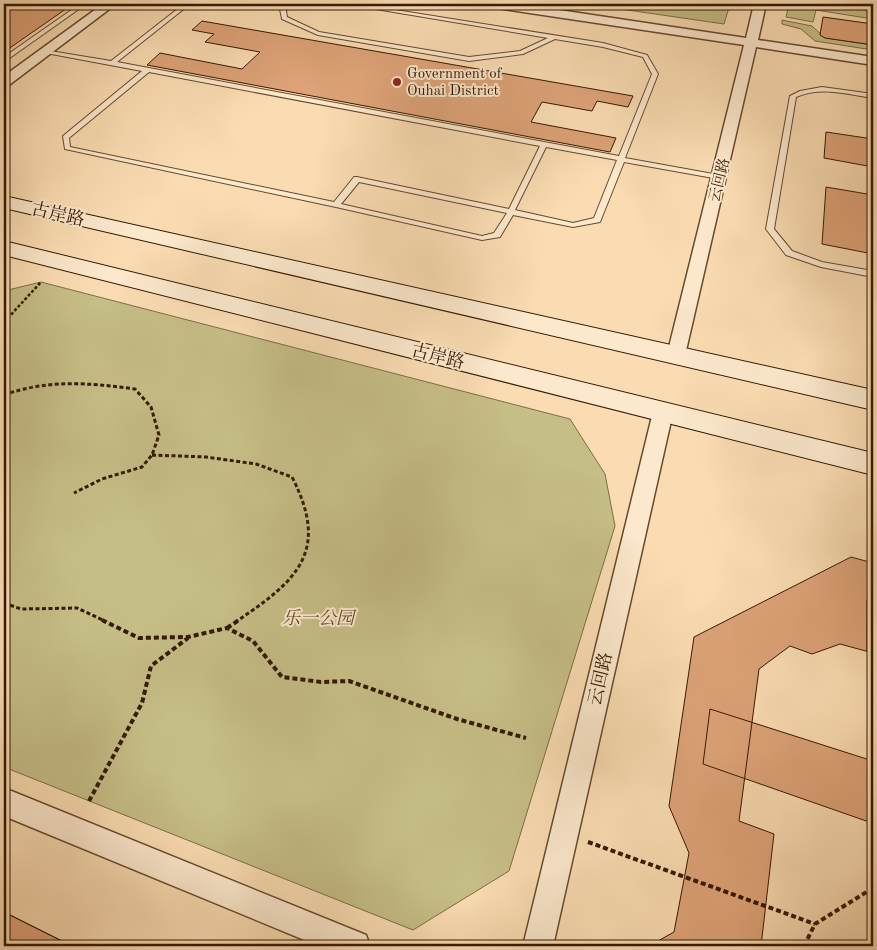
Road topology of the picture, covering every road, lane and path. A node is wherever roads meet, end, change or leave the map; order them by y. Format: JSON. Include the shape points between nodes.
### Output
{"nodes":[{"id":1,"x":83,"y":4,"type":"edge"},
{"id":2,"x":110,"y":4,"type":"edge"},
{"id":3,"x":187,"y":4,"type":"edge"},
{"id":4,"x":282,"y":4,"type":"edge"},
{"id":5,"x":349,"y":4,"type":"edge"},
{"id":6,"x":497,"y":4,"type":"edge"},
{"id":7,"x":760,"y":4,"type":"edge"},
{"id":8,"x":555,"y":37,"type":"junction"},
{"id":9,"x":752,"y":42,"type":"junction"},
{"id":10,"x":46,"y":51,"type":"junction"},
{"id":11,"x":4,"y":60,"type":"edge"},
{"id":12,"x":873,"y":61,"type":"edge"},
{"id":13,"x":112,"y":63,"type":"junction"},
{"id":14,"x":147,"y":70,"type":"junction"},
{"id":15,"x":4,"y":82,"type":"edge"},
{"id":16,"x":873,"y":96,"type":"edge"},
{"id":17,"x":544,"y":144,"type":"junction"},
{"id":18,"x":621,"y":159,"type":"junction"},
{"id":19,"x":719,"y":177,"type":"junction"},
{"id":20,"x":4,"y":202,"type":"edge"},
{"id":21,"x":336,"y":205,"type":"junction"},
{"id":22,"x":511,"y":212,"type":"junction"},
{"id":23,"x":4,"y":248,"type":"edge"},
{"id":24,"x":873,"y":274,"type":"edge"},
{"id":25,"x":41,"y":282,"type":"dead end"},
{"id":26,"x":4,"y":352,"type":"edge"},
{"id":27,"x":676,"y":355,"type":"junction"},
{"id":28,"x":4,"y":395,"type":"edge"},
{"id":29,"x":873,"y":400,"type":"edge"},
{"id":30,"x":662,"y":412,"type":"junction"},
{"id":31,"x":152,"y":454,"type":"junction"},
{"id":32,"x":873,"y":464,"type":"edge"},
{"id":33,"x":74,"y":493,"type":"dead end"},
{"id":34,"x":4,"y":603,"type":"edge"},
{"id":35,"x":227,"y":628,"type":"junction"},
{"id":36,"x":188,"y":638,"type":"junction"},
{"id":37,"x":526,"y":738,"type":"dead end"},
{"id":38,"x":89,"y":801,"type":"dead end"},
{"id":39,"x":4,"y":802,"type":"edge"},
{"id":40,"x":564,"y":834,"type":"junction"},
{"id":41,"x":873,"y":888,"type":"edge"},
{"id":42,"x":815,"y":924,"type":"junction"},
{"id":43,"x":355,"y":946,"type":"edge"},
{"id":44,"x":538,"y":946,"type":"edge"},
{"id":45,"x":804,"y":946,"type":"edge"}],
"edges":[{"from":1,"to":11,"type":"lane"},
{"from":2,"to":10,"type":"street"},
{"from":3,"to":13,"type":"lane"},
{"from":4,"to":8,"type":"lane","via":[[284,18],[318,33],[469,58],[521,53]]},
{"from":5,"to":8,"type":"lane"},
{"from":6,"to":9,"type":"street"},
{"from":7,"to":9,"type":"street","name":"云回路"},
{"from":8,"to":18,"type":"lane","via":[[645,56],[655,74]]},
{"from":9,"to":12,"type":"street"},
{"from":9,"to":19,"type":"street","name":"云回路"},
{"from":10,"to":13,"type":"lane"},
{"from":10,"to":15,"type":"street"},
{"from":13,"to":14,"type":"lane"},
{"from":14,"to":17,"type":"lane"},
{"from":14,"to":21,"type":"lane","via":[[65,137],[66,148]]},
{"from":16,"to":24,"type":"lane","via":[[834,90],[804,90],[793,96],[770,229],[788,253],[821,264]]},
{"from":17,"to":18,"type":"lane"},
{"from":17,"to":22,"type":"lane"},
{"from":18,"to":19,"type":"lane"},
{"from":18,"to":22,"type":"lane","via":[[597,220],[573,225]]},
{"from":19,"to":27,"type":"street","name":"云回路"},
{"from":20,"to":27,"type":"street","name":"古岸路"},
{"from":21,"to":22,"type":"lane","via":[[356,179]]},
{"from":21,"to":22,"type":"lane","via":[[482,238],[497,234]]},
{"from":23,"to":30,"type":"street","name":"古岸路"},
{"from":25,"to":26,"type":"path","via":[[7,319],[9,338]]},
{"from":27,"to":29,"type":"street","name":"古岸路"},
{"from":28,"to":31,"type":"path","via":[[50,382],[135,389],[152,407],[159,435]]},
{"from":30,"to":32,"type":"street","name":"古岸路"},
{"from":30,"to":40,"type":"street","name":"云回路"},
{"from":31,"to":33,"type":"path","via":[[142,467],[102,479]]},
{"from":31,"to":35,"type":"path","via":[[256,464],[292,477],[303,499],[310,528],[306,557],[280,590]]},
{"from":34,"to":36,"type":"path","via":[[21,609],[77,608],[139,638]]},
{"from":35,"to":36,"type":"path"},
{"from":35,"to":37,"type":"path","via":[[253,641],[282,677],[349,682],[457,719]]},
{"from":36,"to":38,"type":"path","via":[[152,666],[142,704]]},
{"from":39,"to":43,"type":"street"},
{"from":40,"to":42,"type":"path"},
{"from":40,"to":44,"type":"street","name":"云回路"},
{"from":41,"to":42,"type":"path"},
{"from":42,"to":45,"type":"path"}]}
